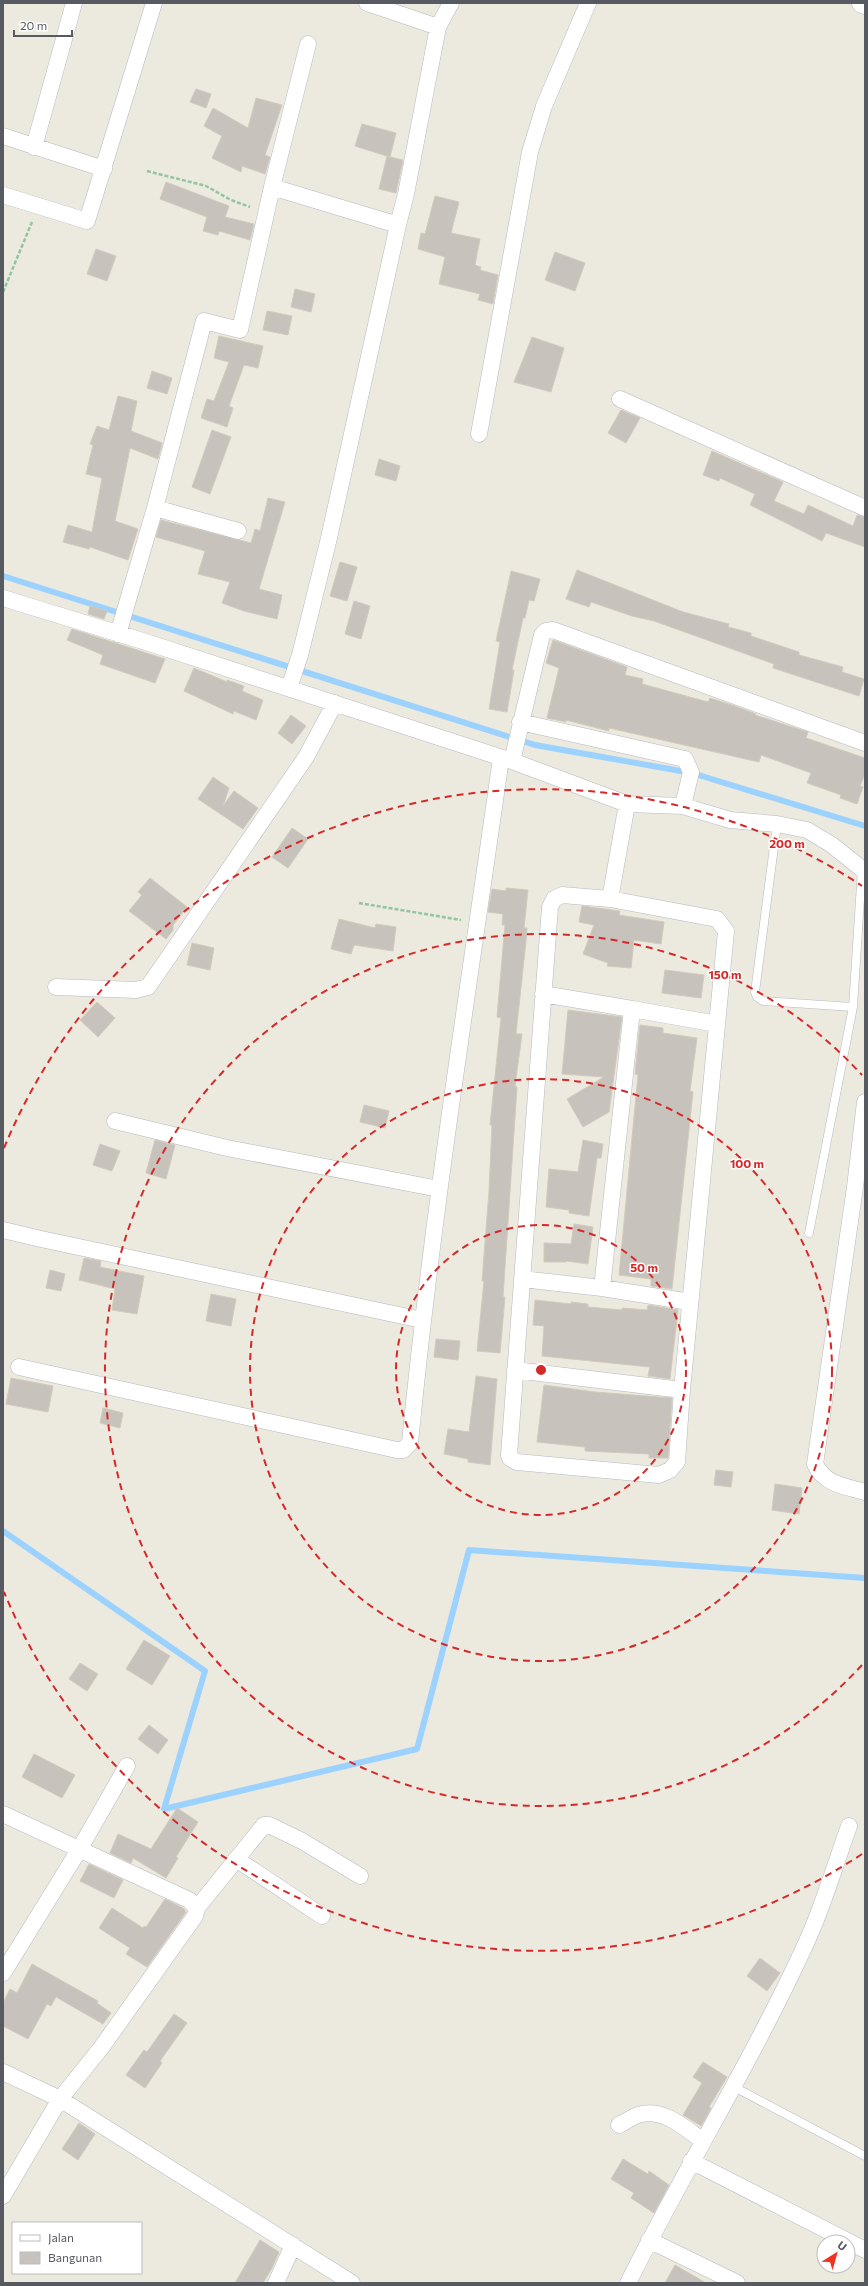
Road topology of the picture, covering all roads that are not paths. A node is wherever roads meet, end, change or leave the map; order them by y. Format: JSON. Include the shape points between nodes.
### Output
{"nodes":[{"id":1,"x":74,"y":3,"type":"edge"},
{"id":2,"x":154,"y":3,"type":"edge"},
{"id":3,"x":367,"y":3,"type":"edge"},
{"id":4,"x":451,"y":3,"type":"edge"},
{"id":5,"x":588,"y":3,"type":"edge"},
{"id":6,"x":438,"y":27,"type":"junction"},
{"id":7,"x":308,"y":44,"type":"dead end"},
{"id":8,"x":3,"y":136,"type":"edge"},
{"id":9,"x":34,"y":147,"type":"junction"},
{"id":10,"x":104,"y":169,"type":"junction"},
{"id":11,"x":272,"y":187,"type":"junction"},
{"id":12,"x":3,"y":196,"type":"edge"},
{"id":13,"x":398,"y":225,"type":"junction"},
{"id":14,"x":620,"y":399,"type":"dead end"},
{"id":15,"x":479,"y":434,"type":"dead end"},
{"id":16,"x":155,"y":508,"type":"junction"},
{"id":17,"x":865,"y":508,"type":"edge"},
{"id":18,"x":238,"y":531,"type":"dead end"},
{"id":19,"x":3,"y":598,"type":"edge"},
{"id":20,"x":118,"y":634,"type":"junction"},
{"id":21,"x":291,"y":681,"type":"junction"},
{"id":22,"x":335,"y":703,"type":"junction"},
{"id":23,"x":520,"y":726,"type":"junction"},
{"id":24,"x":865,"y":743,"type":"edge"},
{"id":25,"x":509,"y":756,"type":"junction"},
{"id":26,"x":685,"y":799,"type":"junction"},
{"id":27,"x":626,"y":804,"type":"junction"},
{"id":28,"x":777,"y":824,"type":"junction"},
{"id":29,"x":864,"y":869,"type":"edge"},
{"id":30,"x":610,"y":899,"type":"junction"},
{"id":31,"x":56,"y":988,"type":"dead end"},
{"id":32,"x":543,"y":994,"type":"junction"},
{"id":33,"x":853,"y":1007,"type":"junction"},
{"id":34,"x":632,"y":1009,"type":"junction"},
{"id":35,"x":717,"y":1024,"type":"junction"},
{"id":36,"x":865,"y":1107,"type":"edge"},
{"id":37,"x":115,"y":1120,"type":"dead end"},
{"id":38,"x":439,"y":1189,"type":"junction"},
{"id":39,"x":860,"y":1189,"type":"edge"},
{"id":40,"x":3,"y":1230,"type":"edge"},
{"id":41,"x":809,"y":1233,"type":"dead end"},
{"id":42,"x":522,"y":1279,"type":"junction"},
{"id":43,"x":602,"y":1288,"type":"junction"},
{"id":44,"x":690,"y":1302,"type":"junction"},
{"id":45,"x":422,"y":1320,"type":"junction"},
{"id":46,"x":19,"y":1367,"type":"dead end"},
{"id":47,"x":515,"y":1370,"type":"junction"},
{"id":48,"x":682,"y":1390,"type":"junction"},
{"id":49,"x":865,"y":1492,"type":"edge"},
{"id":50,"x":127,"y":1766,"type":"dead end"},
{"id":51,"x":3,"y":1814,"type":"edge"},
{"id":52,"x":849,"y":1826,"type":"dead end"},
{"id":53,"x":79,"y":1850,"type":"junction"},
{"id":54,"x":236,"y":1858,"type":"junction"},
{"id":55,"x":360,"y":1876,"type":"dead end"},
{"id":56,"x":196,"y":1908,"type":"junction"},
{"id":57,"x":322,"y":1916,"type":"dead end"},
{"id":58,"x":3,"y":1973,"type":"edge"},
{"id":59,"x":3,"y":2072,"type":"edge"},
{"id":60,"x":734,"y":2087,"type":"junction"},
{"id":61,"x":60,"y":2099,"type":"junction"},
{"id":62,"x":619,"y":2126,"type":"dead end"},
{"id":63,"x":703,"y":2141,"type":"junction"},
{"id":64,"x":865,"y":2156,"type":"edge"},
{"id":65,"x":691,"y":2161,"type":"junction"},
{"id":66,"x":3,"y":2196,"type":"edge"},
{"id":67,"x":649,"y":2240,"type":"junction"},
{"id":68,"x":293,"y":2245,"type":"junction"},
{"id":69,"x":865,"y":2250,"type":"edge"},
{"id":70,"x":717,"y":2279,"type":"edge"},
{"id":71,"x":276,"y":2283,"type":"edge"},
{"id":72,"x":352,"y":2283,"type":"edge"},
{"id":73,"x":628,"y":2283,"type":"edge"},
{"id":74,"x":738,"y":2283,"type":"edge"}],
"edges":[{"from":1,"to":9,"type":"street"},
{"from":2,"to":10,"type":"street"},
{"from":3,"to":6,"type":"street"},
{"from":4,"to":6,"type":"street"},
{"from":5,"to":15,"type":"street","via":[[544,106],[530,152]]},
{"from":6,"to":13,"type":"street"},
{"from":7,"to":11,"type":"street"},
{"from":8,"to":9,"type":"street"},
{"from":9,"to":10,"type":"street"},
{"from":10,"to":12,"type":"street","via":[[87,221]]},
{"from":11,"to":13,"type":"street"},
{"from":11,"to":16,"type":"street","via":[[240,330],[204,321]]},
{"from":13,"to":21,"type":"street","via":[[328,538],[300,655]]},
{"from":14,"to":17,"type":"street"},
{"from":16,"to":18,"type":"street"},
{"from":16,"to":20,"type":"street"},
{"from":19,"to":20,"type":"street"},
{"from":20,"to":21,"type":"street"},
{"from":21,"to":22,"type":"street"},
{"from":22,"to":25,"type":"street"},
{"from":22,"to":31,"type":"street","via":[[306,757],[148,987],[136,990]]},
{"from":23,"to":24,"type":"street","via":[[542,635],[553,630]]},
{"from":23,"to":25,"type":"street"},
{"from":23,"to":26,"type":"street","via":[[682,758],[689,764],[691,772]]},
{"from":25,"to":27,"type":"street"},
{"from":25,"to":38,"type":"street","via":[[477,922]]},
{"from":26,"to":27,"type":"street"},
{"from":26,"to":28,"type":"street","via":[[730,820]]},
{"from":27,"to":30,"type":"street"},
{"from":28,"to":29,"type":"street","via":[[807,830]]},
{"from":28,"to":33,"type":"lane","via":[[755,992],[763,1001]]},
{"from":29,"to":33,"type":"lane"},
{"from":30,"to":32,"type":"street","via":[[569,895],[554,898],[550,907]]},
{"from":30,"to":35,"type":"street","via":[[717,919],[722,923],[726,930]]},
{"from":32,"to":34,"type":"street"},
{"from":32,"to":42,"type":"street"},
{"from":33,"to":41,"type":"lane"},
{"from":34,"to":35,"type":"street"},
{"from":34,"to":43,"type":"street"},
{"from":35,"to":44,"type":"street"},
{"from":36,"to":39,"type":"street"},
{"from":37,"to":38,"type":"street","via":[[227,1148]]},
{"from":38,"to":45,"type":"street"},
{"from":39,"to":49,"type":"street","via":[[815,1464],[826,1479],[834,1484]]},
{"from":40,"to":45,"type":"street"},
{"from":42,"to":43,"type":"street"},
{"from":42,"to":47,"type":"street"},
{"from":43,"to":44,"type":"street"},
{"from":44,"to":48,"type":"street"},
{"from":45,"to":46,"type":"street","via":[[410,1443],[402,1450]]},
{"from":47,"to":48,"type":"street"},
{"from":47,"to":48,"type":"street","via":[[509,1454],[510,1458],[517,1462],[659,1476],[670,1470],[677,1462]]},
{"from":50,"to":53,"type":"street"},
{"from":51,"to":53,"type":"street"},
{"from":52,"to":60,"type":"street","via":[[802,1952]]},
{"from":53,"to":56,"type":"street","via":[[188,1900]]},
{"from":53,"to":58,"type":"street"},
{"from":54,"to":55,"type":"street","via":[[261,1828],[269,1825],[302,1841]]},
{"from":54,"to":56,"type":"street"},
{"from":54,"to":57,"type":"street"},
{"from":56,"to":61,"type":"street","via":[[195,1916],[168,1954],[101,2048]]},
{"from":59,"to":61,"type":"street"},
{"from":60,"to":63,"type":"street"},
{"from":60,"to":64,"type":"lane"},
{"from":61,"to":66,"type":"street"},
{"from":61,"to":68,"type":"street"},
{"from":62,"to":63,"type":"street","via":[[639,2114],[655,2114],[670,2118]]},
{"from":63,"to":65,"type":"street"},
{"from":65,"to":67,"type":"street"},
{"from":65,"to":69,"type":"street"},
{"from":67,"to":70,"type":"street"},
{"from":67,"to":73,"type":"street"},
{"from":68,"to":71,"type":"street"},
{"from":68,"to":72,"type":"street"},
{"from":70,"to":74,"type":"street"}]}
